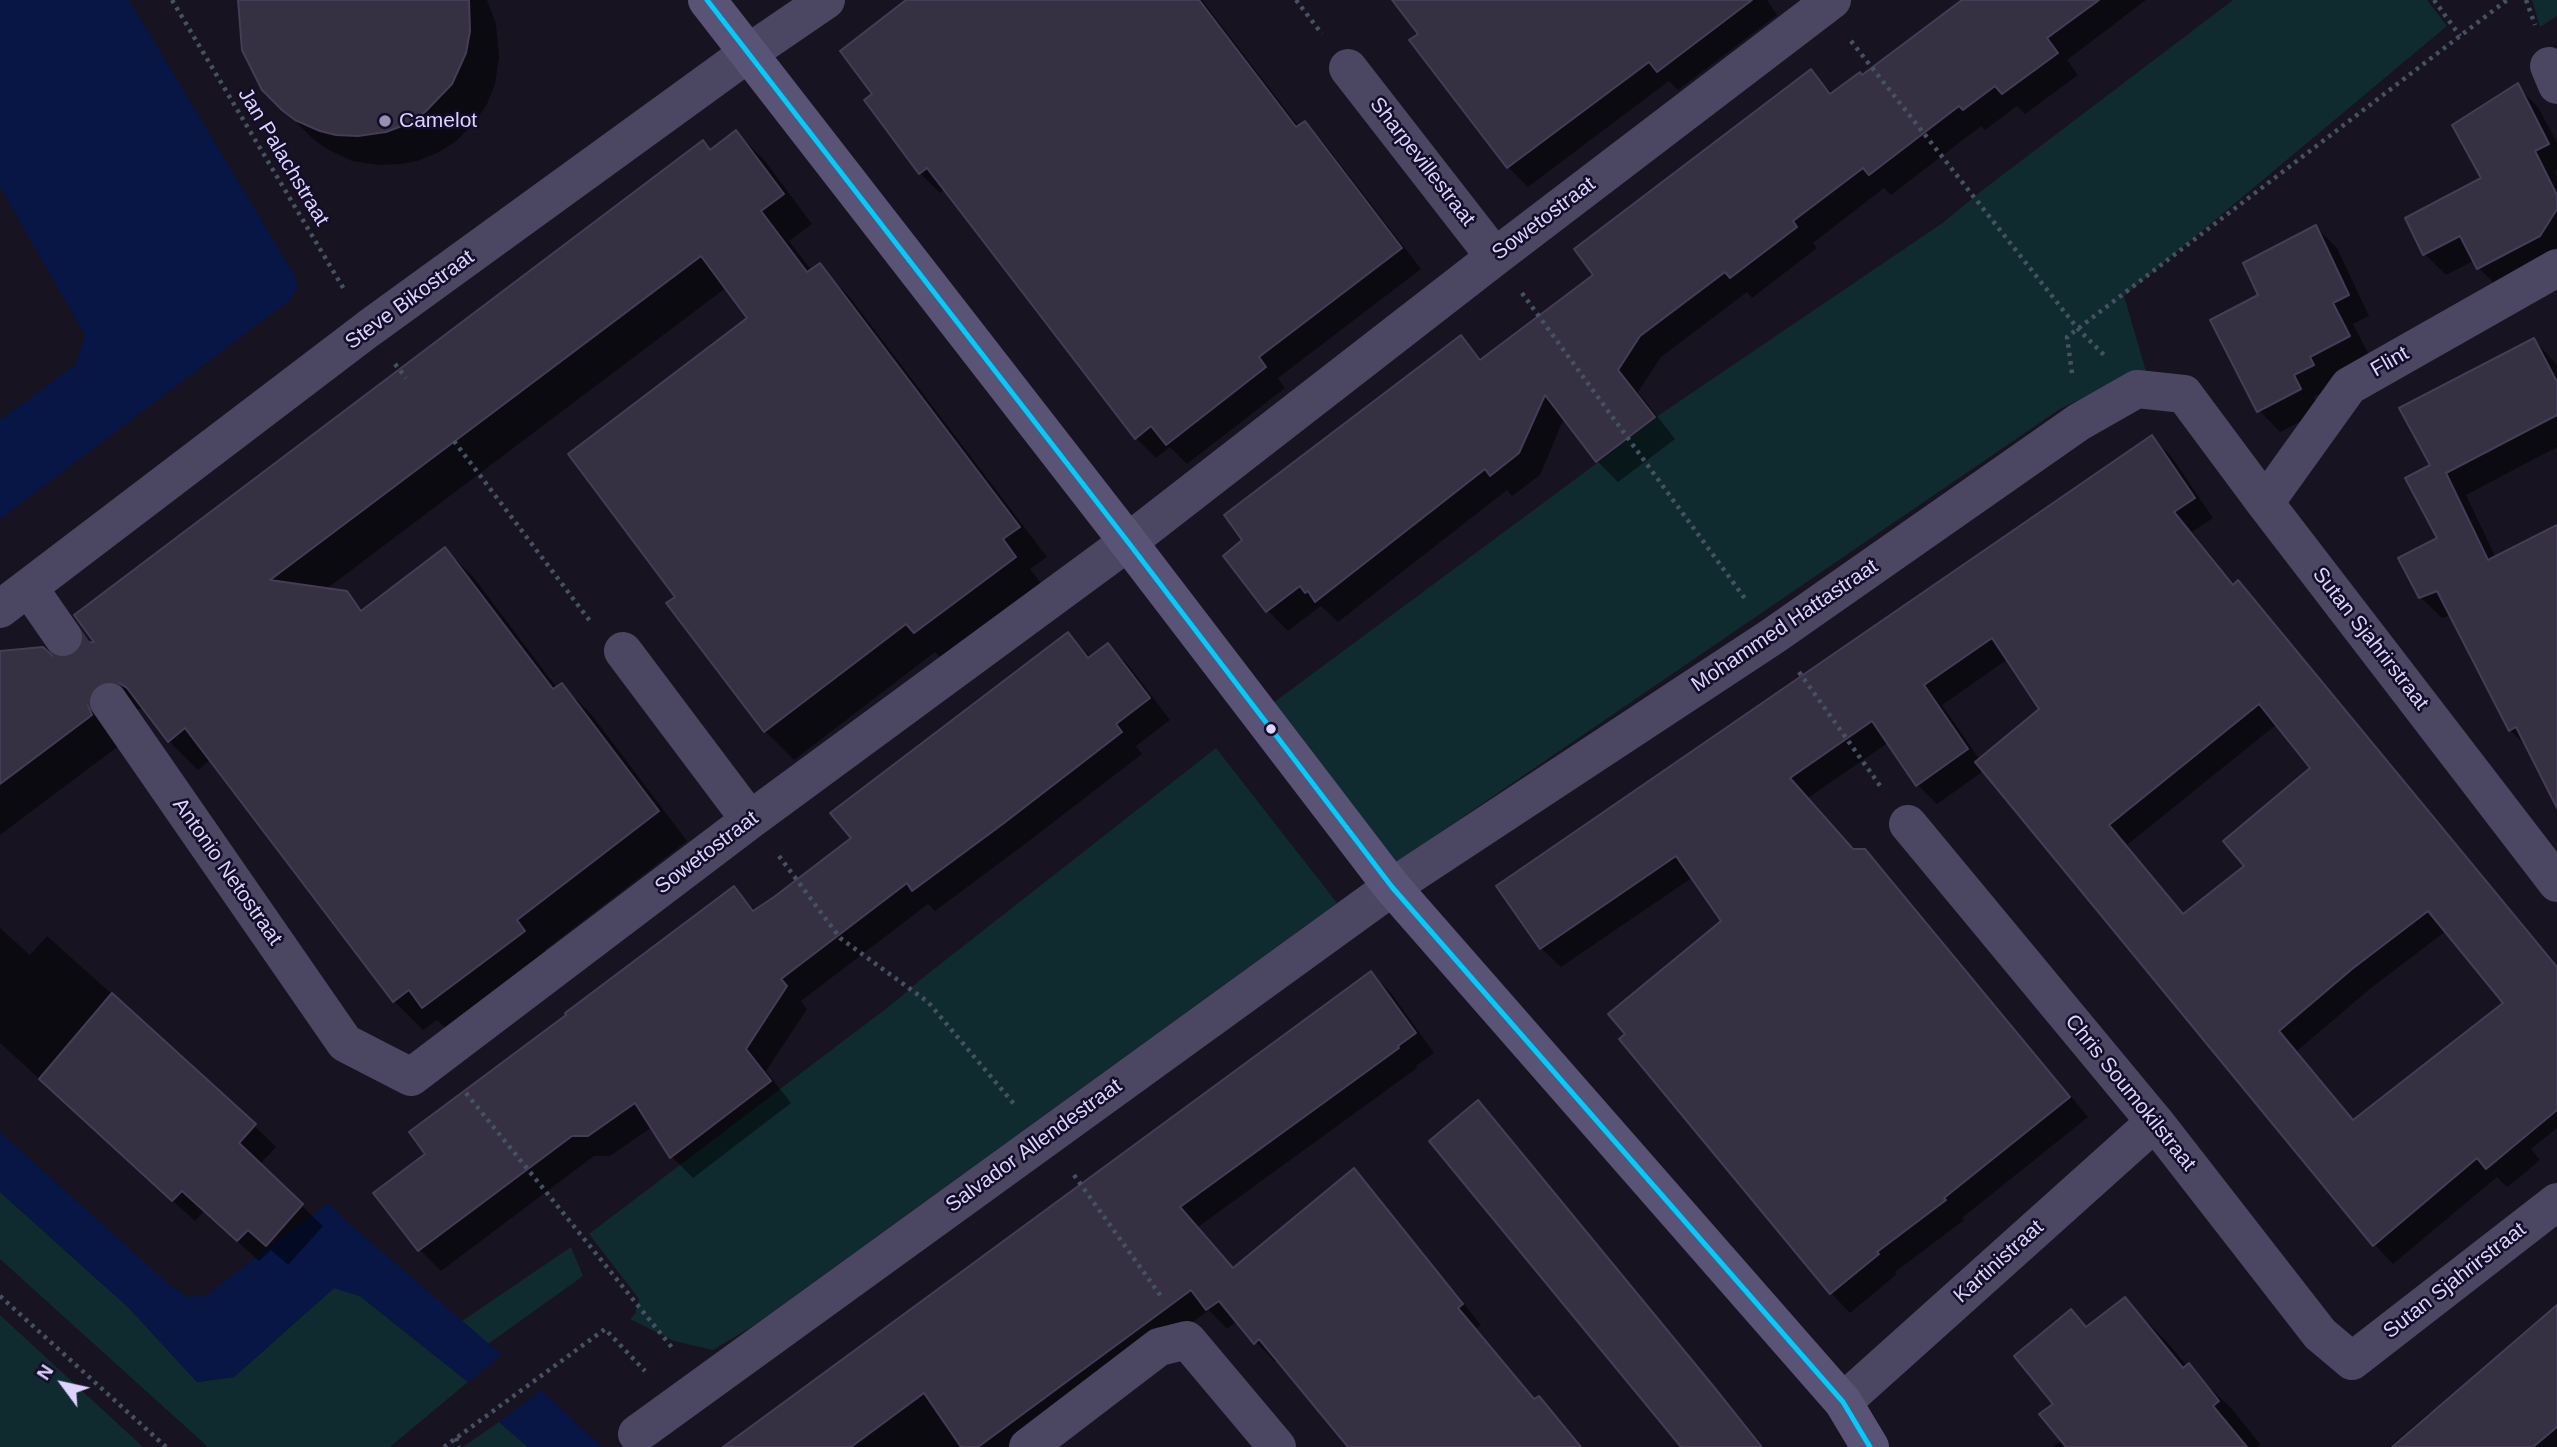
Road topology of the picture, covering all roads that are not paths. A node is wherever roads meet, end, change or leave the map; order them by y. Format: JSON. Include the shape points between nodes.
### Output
{"nodes":[{"id":1,"x":707,"y":0,"type":"edge"},
{"id":2,"x":826,"y":0,"type":"edge"},
{"id":3,"x":1828,"y":3,"type":"edge"},
{"id":4,"x":747,"y":54,"type":"junction"},
{"id":5,"x":1348,"y":68,"type":"dead end"},
{"id":6,"x":1495,"y":257,"type":"junction"},
{"id":7,"x":2557,"y":268,"type":"edge"},
{"id":8,"x":2137,"y":389,"type":"joint"},
{"id":9,"x":2265,"y":503,"type":"junction"},
{"id":10,"x":1128,"y":542,"type":"junction"},
{"id":11,"x":15,"y":598,"type":"edge"},
{"id":12,"x":63,"y":637,"type":"tunnel mouth"},
{"id":13,"x":623,"y":651,"type":"road end"},
{"id":14,"x":109,"y":702,"type":"tunnel mouth"},
{"id":15,"x":750,"y":820,"type":"junction"},
{"id":16,"x":1909,"y":824,"type":"road end"},
{"id":17,"x":2557,"y":883,"type":"edge"},
{"id":18,"x":1392,"y":887,"type":"junction"},
{"id":19,"x":345,"y":1043,"type":"joint"},
{"id":20,"x":2155,"y":1122,"type":"junction"},
{"id":21,"x":2557,"y":1202,"type":"edge"},
{"id":22,"x":2352,"y":1361,"type":"joint"},
{"id":23,"x":1843,"y":1402,"type":"junction"},
{"id":24,"x":637,"y":1434,"type":"dead end"},
{"id":25,"x":1028,"y":1447,"type":"edge"},
{"id":26,"x":1277,"y":1447,"type":"edge"},
{"id":27,"x":1870,"y":1447,"type":"edge"}],
"edges":[{"from":1,"to":4,"type":"street"},
{"from":2,"to":4,"type":"street","name":"Steve Bikostraat"},
{"from":3,"to":6,"type":"street","name":"Sowetostraat"},
{"from":4,"to":10,"type":"street"},
{"from":4,"to":11,"type":"street","name":"Steve Bikostraat","via":[[368,329]]},
{"from":5,"to":6,"type":"street","name":"Sharpevillestraat"},
{"from":6,"to":10,"type":"street","name":"Sowetostraat"},
{"from":7,"to":9,"type":"street","name":"Flint","via":[[2349,386]]},
{"from":8,"to":9,"type":"street","name":"Sutan Sjahrirstraat","via":[[2184,394]]},
{"from":8,"to":18,"type":"street","name":"Mohammed Hattastraat","via":[[2079,422],[1773,636]]},
{"from":9,"to":17,"type":"street","name":"Sutan Sjahrirstraat"},
{"from":10,"to":15,"type":"street","name":"Sowetostraat"},
{"from":10,"to":18,"type":"street"},
{"from":11,"to":12,"type":"street"},
{"from":13,"to":15,"type":"street"},
{"from":14,"to":19,"type":"street","name":"Antonio Netostraat"},
{"from":15,"to":19,"type":"street","name":"Sowetostraat","via":[[411,1077]]},
{"from":16,"to":20,"type":"street","name":"Chris Soumokilstraat"},
{"from":18,"to":23,"type":"street"},
{"from":18,"to":24,"type":"street","name":"Salvador Allendestraat"},
{"from":20,"to":22,"type":"street","name":"Chris Soumokilstraat","via":[[2320,1334]]},
{"from":20,"to":23,"type":"street","name":"Kartinistraat"},
{"from":21,"to":22,"type":"street","name":"Sutan Sjahrirstraat"},
{"from":23,"to":27,"type":"street"},
{"from":25,"to":26,"type":"street","via":[[1159,1347],[1187,1340]]}]}
